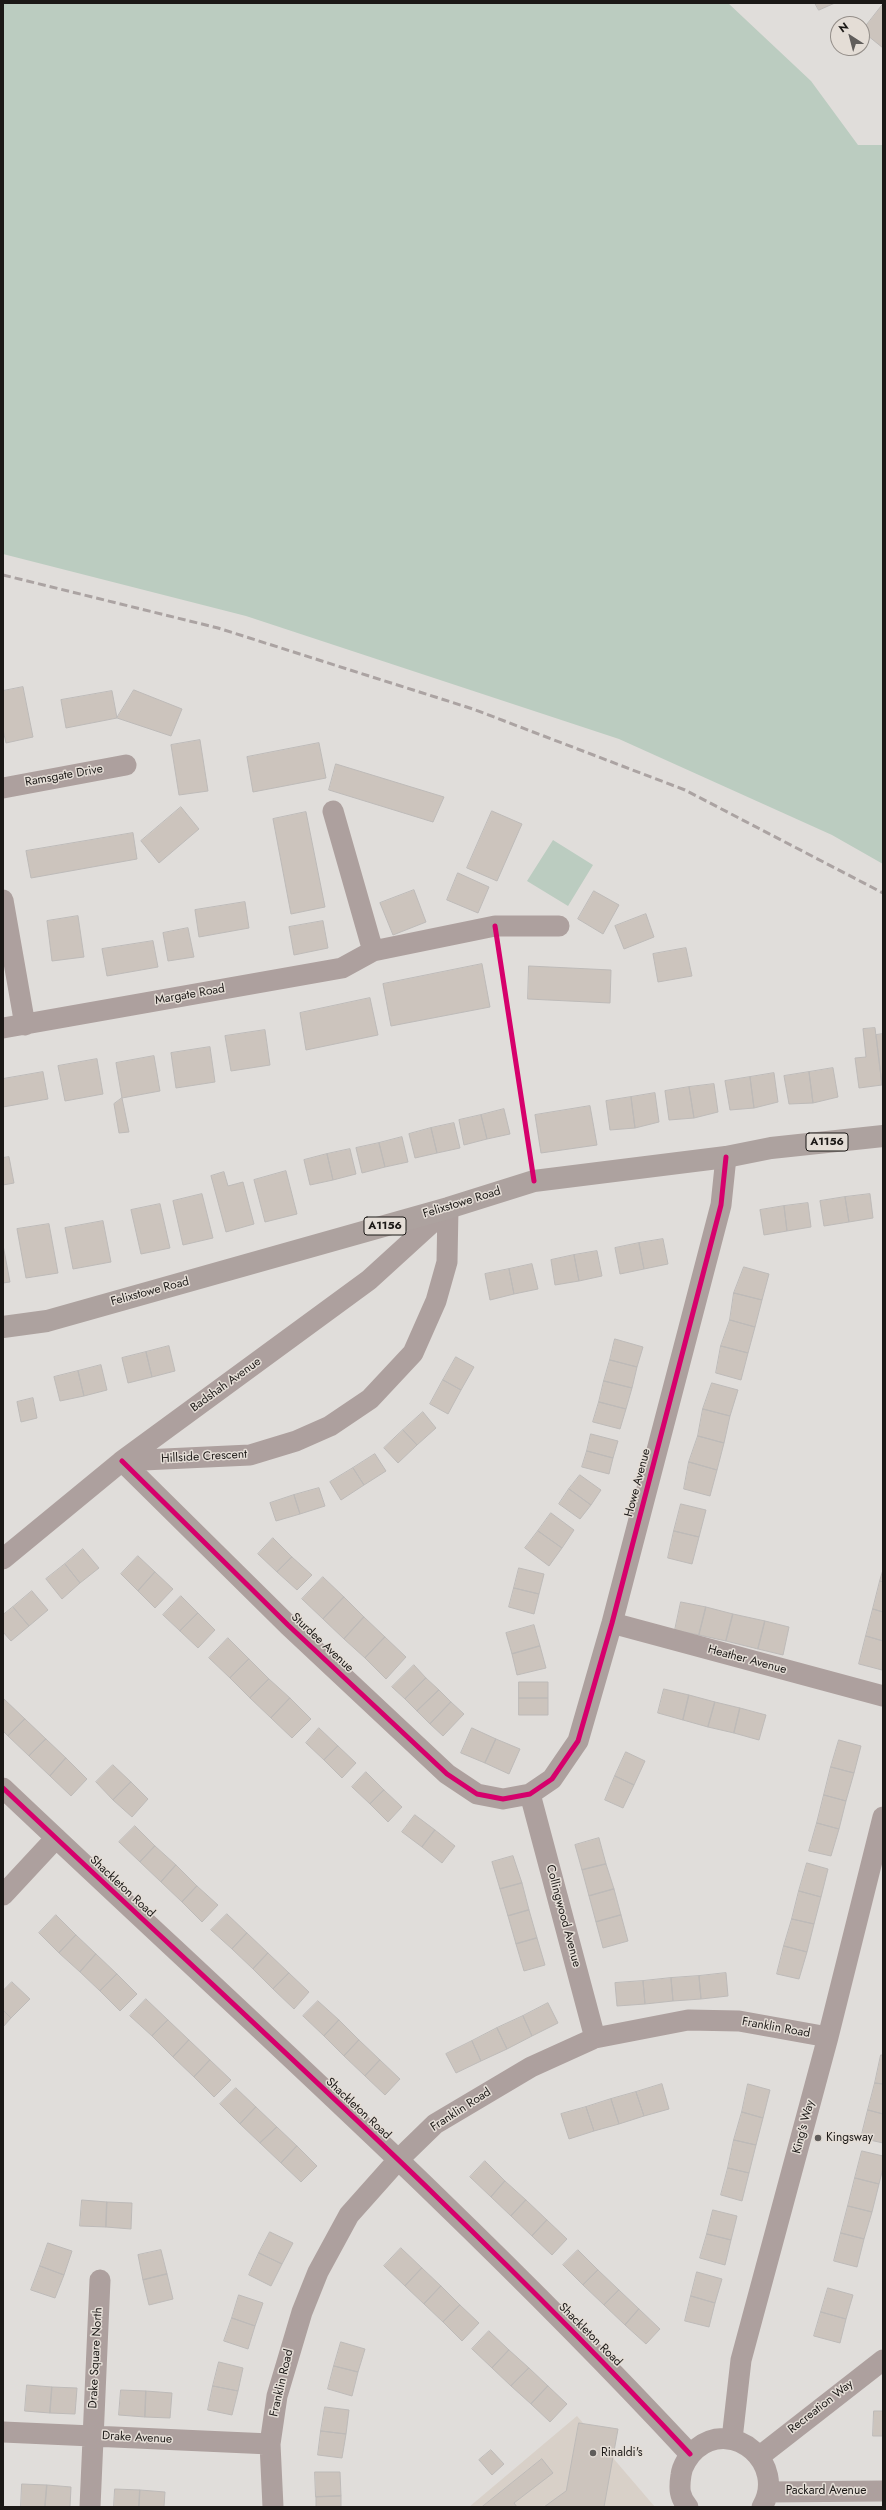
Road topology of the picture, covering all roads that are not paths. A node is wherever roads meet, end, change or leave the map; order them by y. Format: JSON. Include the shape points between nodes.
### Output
{"nodes":[{"id":1,"x":126,"y":765,"type":"dead end"},
{"id":2,"x":3,"y":788,"type":"edge"},
{"id":3,"x":333,"y":811,"type":"dead end"},
{"id":4,"x":3,"y":900,"type":"edge"},
{"id":5,"x":559,"y":926,"type":"dead end"},
{"id":6,"x":373,"y":951,"type":"junction"},
{"id":7,"x":24,"y":1025,"type":"junction"},
{"id":8,"x":3,"y":1028,"type":"edge"},
{"id":9,"x":883,"y":1136,"type":"edge"},
{"id":10,"x":726,"y":1156,"type":"junction"},
{"id":11,"x":448,"y":1208,"type":"junction"},
{"id":12,"x":3,"y":1327,"type":"edge"},
{"id":13,"x":122,"y":1461,"type":"junction"},
{"id":14,"x":3,"y":1559,"type":"edge"},
{"id":15,"x":612,"y":1623,"type":"junction"},
{"id":16,"x":883,"y":1696,"type":"edge"},
{"id":17,"x":3,"y":1788,"type":"edge"},
{"id":18,"x":530,"y":1794,"type":"junction"},
{"id":19,"x":883,"y":1817,"type":"edge"},
{"id":20,"x":56,"y":1838,"type":"junction"},
{"id":21,"x":3,"y":1895,"type":"edge"},
{"id":22,"x":828,"y":2037,"type":"junction"},
{"id":23,"x":595,"y":2038,"type":"junction"},
{"id":24,"x":398,"y":2160,"type":"junction"},
{"id":25,"x":100,"y":2280,"type":"dead end"},
{"id":26,"x":883,"y":2360,"type":"edge"},
{"id":27,"x":3,"y":2432,"type":"edge"},
{"id":28,"x":93,"y":2436,"type":"junction"},
{"id":29,"x":732,"y":2439,"type":"junction"},
{"id":30,"x":270,"y":2444,"type":"junction"},
{"id":31,"x":690,"y":2454,"type":"junction"},
{"id":32,"x":760,"y":2456,"type":"junction"},
{"id":33,"x":883,"y":2491,"type":"edge"},
{"id":34,"x":765,"y":2499,"type":"edge"},
{"id":35,"x":680,"y":2504,"type":"edge"},
{"id":36,"x":90,"y":2507,"type":"edge"},
{"id":37,"x":274,"y":2507,"type":"edge"}],
"edges":[{"from":1,"to":2,"type":"street","name":"Ramsgate Drive"},
{"from":3,"to":6,"type":"street"},
{"from":4,"to":7,"type":"street"},
{"from":5,"to":6,"type":"street","name":"Margate Road","via":[[495,926]]},
{"from":6,"to":7,"type":"street","name":"Margate Road","via":[[342,968]]},
{"from":7,"to":8,"type":"street","name":"Margate Road"},
{"from":9,"to":10,"type":"main road","name":"Felixstowe Road","number":"A1156","via":[[771,1148]]},
{"from":10,"to":11,"type":"main road","name":"Felixstowe Road","number":"A1156","via":[[534,1181]]},
{"from":10,"to":15,"type":"street","name":"Howe Avenue","via":[[721,1205]]},
{"from":11,"to":12,"type":"main road","name":"Felixstowe Road","number":"A1156","via":[[47,1321]]},
{"from":11,"to":13,"type":"street","name":"Badshah Avenue","via":[[369,1280]]},
{"from":11,"to":13,"type":"street","name":"Hillside Crescent","via":[[447,1262],[436,1301],[413,1353],[370,1398],[330,1426],[296,1441],[250,1455]]},
{"from":13,"to":14,"type":"street","name":"Badshah Avenue"},
{"from":13,"to":18,"type":"street","name":"Sturdee Avenue","via":[[288,1625],[447,1774],[477,1794],[503,1799]]},
{"from":15,"to":16,"type":"street","name":"Heather Avenue"},
{"from":15,"to":18,"type":"street","name":"Howe Avenue","via":[[578,1741],[552,1779]]},
{"from":17,"to":20,"type":"street","name":"Shackleton Road"},
{"from":18,"to":23,"type":"street","name":"Collingwood Avenue"},
{"from":19,"to":22,"type":"street","name":"King's Way"},
{"from":20,"to":21,"type":"street"},
{"from":20,"to":24,"type":"street","name":"Shackleton Road"},
{"from":22,"to":23,"type":"street","name":"Franklin Road","via":[[739,2021],[688,2020]]},
{"from":22,"to":29,"type":"street","name":"King's Way","via":[[741,2360]]},
{"from":23,"to":24,"type":"street","name":"Franklin Road","via":[[532,2068],[435,2124]]},
{"from":24,"to":30,"type":"street","name":"Franklin Road","via":[[349,2215],[318,2272],[287,2358],[277,2396]]},
{"from":24,"to":31,"type":"street","name":"Shackleton Road","via":[[634,2393]]},
{"from":25,"to":28,"type":"street","name":"Drake Square North"},
{"from":26,"to":32,"type":"street","name":"Recreation Way"},
{"from":27,"to":28,"type":"street","name":"Drake Avenue"},
{"from":28,"to":30,"type":"street","name":"Drake Avenue"},
{"from":28,"to":36,"type":"street","name":"Drake Square North"},
{"from":29,"to":31,"type":"street","via":[[712,2440]]},
{"from":29,"to":32,"type":"street","via":[[747,2444]]},
{"from":30,"to":37,"type":"street","name":"Franklin Road"},
{"from":31,"to":35,"type":"street","via":[[681,2471]]},
{"from":32,"to":34,"type":"street","via":[[768,2470]]},
{"from":33,"to":34,"type":"street","name":"Packard Avenue"}]}
